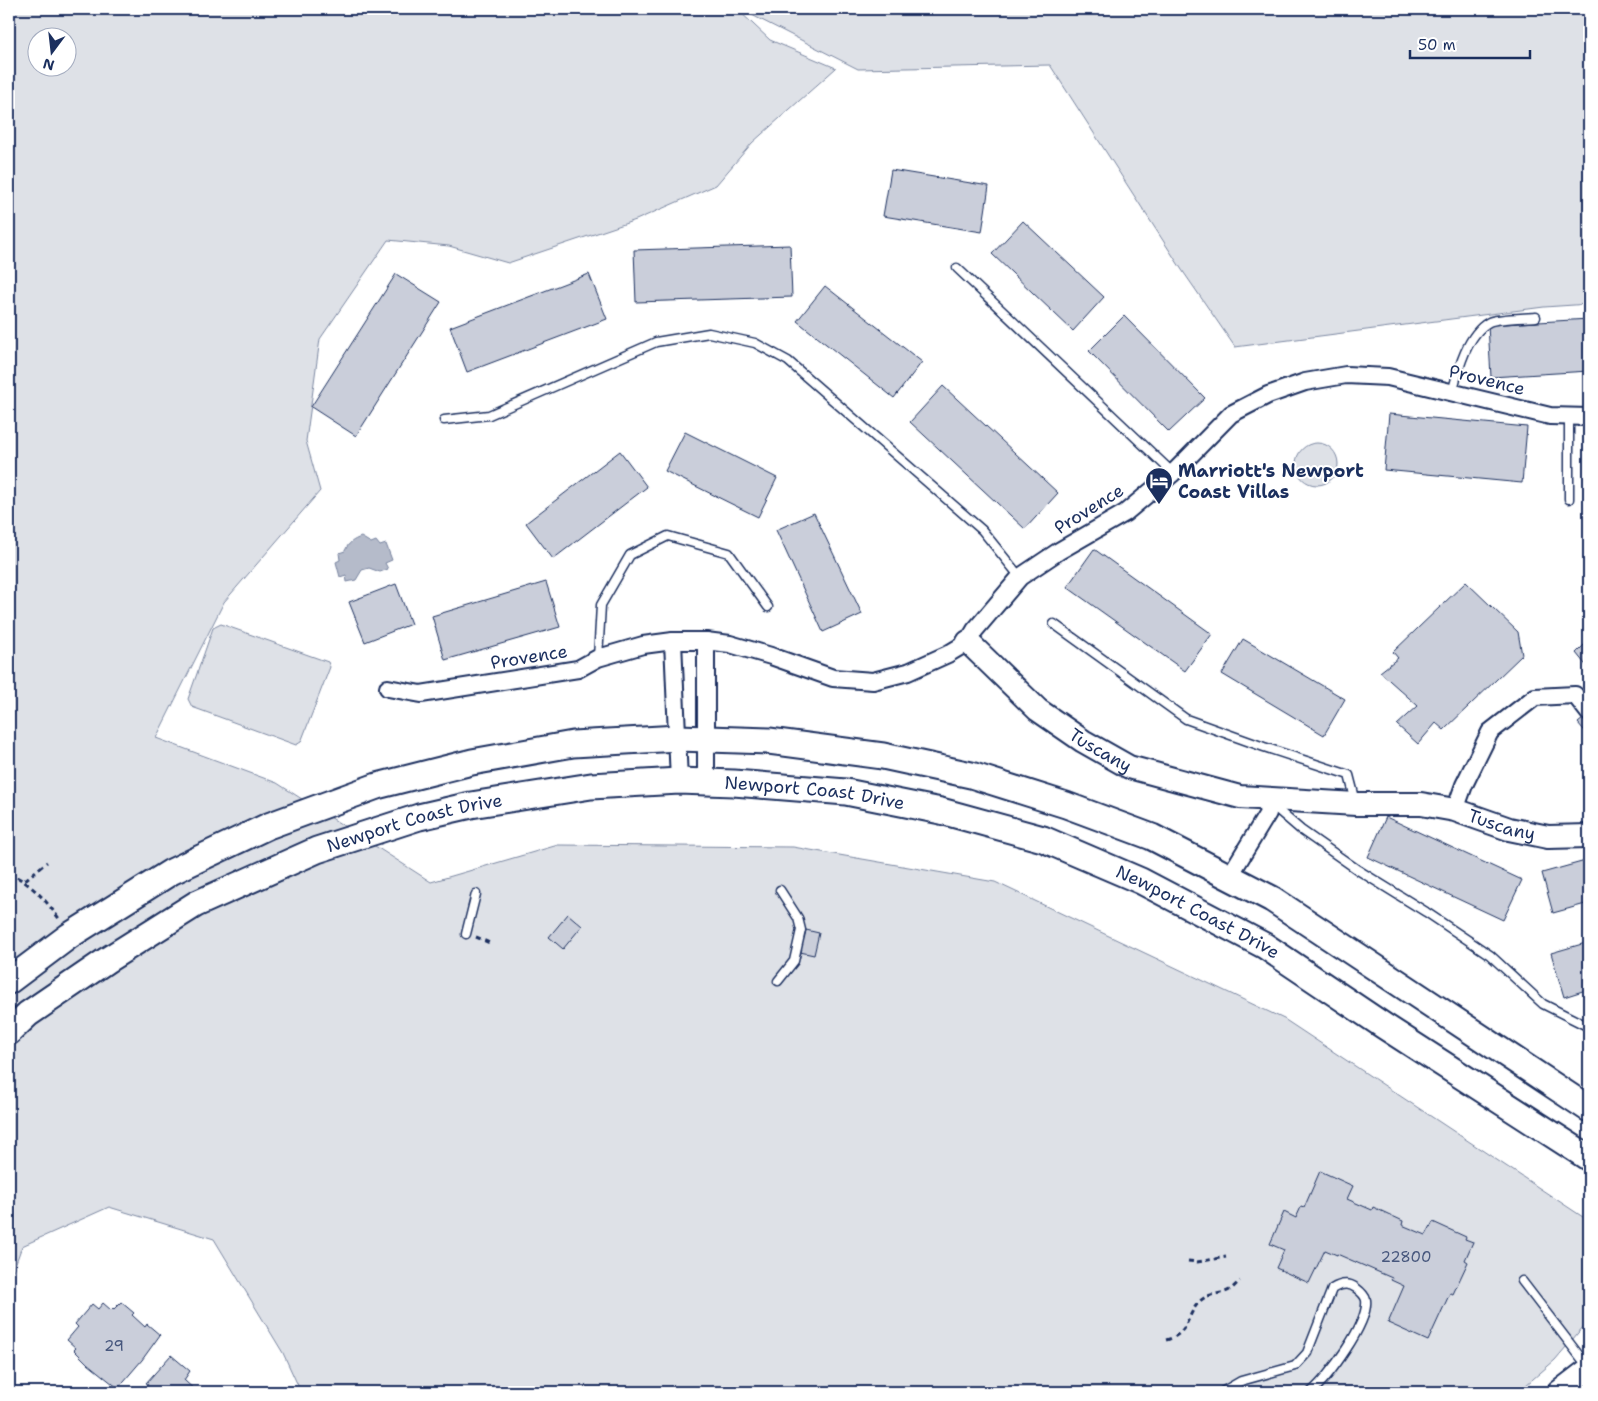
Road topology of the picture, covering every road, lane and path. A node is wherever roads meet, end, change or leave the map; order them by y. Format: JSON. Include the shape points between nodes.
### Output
{"nodes":[{"id":1,"x":957,"y":268,"type":"dead end"},
{"id":2,"x":1536,"y":317,"type":"dead end"},
{"id":3,"x":1452,"y":392,"type":"junction"},
{"id":4,"x":1569,"y":417,"type":"junction"},
{"id":5,"x":1589,"y":418,"type":"edge"},
{"id":6,"x":444,"y":420,"type":"dead end"},
{"id":7,"x":1173,"y":473,"type":"junction"},
{"id":8,"x":1569,"y":499,"type":"dead end"},
{"id":9,"x":1020,"y":577,"type":"junction"},
{"id":10,"x":768,"y":607,"type":"dead end"},
{"id":11,"x":1054,"y":624,"type":"dead end"},
{"id":12,"x":672,"y":641,"type":"junction"},
{"id":13,"x":706,"y":641,"type":"junction"},
{"id":14,"x":968,"y":642,"type":"junction"},
{"id":15,"x":598,"y":658,"type":"junction"},
{"id":16,"x":388,"y":688,"type":"dead end"},
{"id":17,"x":1589,"y":713,"type":"edge"},
{"id":18,"x":678,"y":738,"type":"junction"},
{"id":19,"x":705,"y":740,"type":"junction"},
{"id":20,"x":679,"y":781,"type":"junction"},
{"id":21,"x":706,"y":782,"type":"junction"},
{"id":22,"x":1265,"y":799,"type":"junction"},
{"id":23,"x":1356,"y":804,"type":"junction"},
{"id":24,"x":1455,"y":810,"type":"junction"},
{"id":25,"x":1589,"y":836,"type":"edge"},
{"id":26,"x":47,"y":862,"type":"dead end"},
{"id":27,"x":9,"y":873,"type":"edge"},
{"id":28,"x":1229,"y":878,"type":"junction"},
{"id":29,"x":25,"y":880,"type":"junction"},
{"id":30,"x":780,"y":890,"type":"dead end"},
{"id":31,"x":476,"y":894,"type":"dead end"},
{"id":32,"x":466,"y":934,"type":"dead end"},
{"id":33,"x":70,"y":936,"type":"junction"},
{"id":34,"x":476,"y":938,"type":"dead end"},
{"id":35,"x":490,"y":943,"type":"dead end"},
{"id":36,"x":9,"y":981,"type":"edge"},
{"id":37,"x":778,"y":981,"type":"dead end"},
{"id":38,"x":1589,"y":1024,"type":"edge"},
{"id":39,"x":9,"y":1032,"type":"edge"},
{"id":40,"x":1589,"y":1109,"type":"edge"},
{"id":41,"x":1589,"y":1158,"type":"edge"},
{"id":42,"x":1226,"y":1257,"type":"dead end"},
{"id":43,"x":1188,"y":1261,"type":"dead end"},
{"id":44,"x":1240,"y":1281,"type":"dead end"},
{"id":45,"x":1522,"y":1281,"type":"dead end"},
{"id":46,"x":1166,"y":1340,"type":"dead end"},
{"id":47,"x":1589,"y":1369,"type":"edge"},
{"id":48,"x":1222,"y":1392,"type":"edge"},
{"id":49,"x":1311,"y":1392,"type":"edge"},
{"id":50,"x":1558,"y":1392,"type":"edge"}],
"edges":[{"from":1,"to":7,"type":"lane"},
{"from":2,"to":3,"type":"lane","via":[[1490,322],[1474,336],[1460,363]]},
{"from":3,"to":4,"type":"street","name":"Provence","via":[[1550,416]]},
{"from":3,"to":7,"type":"street","name":"Provence","via":[[1388,377],[1346,374],[1305,382],[1268,395],[1231,414]]},
{"from":4,"to":5,"type":"street","name":"Provence"},
{"from":4,"to":8,"type":"lane"},
{"from":6,"to":9,"type":"lane","via":[[489,415],[656,342],[710,333],[755,343],[788,361],[982,530]]},
{"from":7,"to":9,"type":"street","name":"Provence","via":[[1125,513]]},
{"from":9,"to":14,"type":"street","name":"Provence"},
{"from":10,"to":15,"type":"lane","via":[[729,553],[668,536],[630,555],[600,605]]},
{"from":11,"to":23,"type":"lane","via":[[1186,719],[1350,775]]},
{"from":12,"to":13,"type":"street","name":"Provence"},
{"from":12,"to":15,"type":"street","name":"Provence","via":[[643,645]]},
{"from":12,"to":18,"type":"street"},
{"from":13,"to":14,"type":"street","name":"Provence","via":[[772,656],[833,678],[873,681],[908,672]]},
{"from":13,"to":19,"type":"street"},
{"from":14,"to":22,"type":"street","name":"Tuscany","via":[[1038,710],[1083,741],[1130,767],[1240,797]]},
{"from":15,"to":16,"type":"street","name":"Provence","via":[[578,669],[421,694]]},
{"from":17,"to":24,"type":"street","via":[[1575,695],[1535,697],[1490,732]]},
{"from":18,"to":19,"type":"main road"},
{"from":18,"to":20,"type":"street"},
{"from":18,"to":33,"type":"main road","via":[[573,744],[472,762],[377,786],[268,826],[171,872]]},
{"from":19,"to":21,"type":"street"},
{"from":19,"to":28,"type":"main road","via":[[769,741],[883,756],[971,775],[1066,804],[1152,838]]},
{"from":20,"to":21,"type":"main road","name":"Newport Coast Drive"},
{"from":20,"to":39,"type":"main road","name":"Newport Coast Drive","via":[[591,786],[471,805],[419,817],[316,850],[196,904],[28,1014]]},
{"from":21,"to":41,"type":"main road","name":"Newport Coast Drive","via":[[846,792],[941,811],[1042,839],[1141,881],[1265,946]]},
{"from":22,"to":23,"type":"street","name":"Tuscany"},
{"from":22,"to":28,"type":"street","via":[[1268,814]]},
{"from":22,"to":38,"type":"lane","via":[[1358,870],[1490,955],[1543,1004],[1585,1025]]},
{"from":23,"to":24,"type":"street","name":"Tuscany","via":[[1421,804]]},
{"from":24,"to":25,"type":"street","name":"Tuscany","via":[[1509,829],[1548,837]]},
{"from":26,"to":29,"type":"path"},
{"from":27,"to":29,"type":"path"},
{"from":28,"to":40,"type":"main road","via":[[1272,900]]},
{"from":29,"to":33,"type":"path","via":[[42,896]]},
{"from":30,"to":37,"type":"lane","via":[[798,918],[801,930],[794,961]]},
{"from":31,"to":32,"type":"lane"},
{"from":33,"to":36,"type":"main road"},
{"from":34,"to":35,"type":"path"},
{"from":42,"to":43,"type":"path"},
{"from":44,"to":46,"type":"path","via":[[1230,1290],[1207,1295],[1197,1304],[1182,1331]]},
{"from":45,"to":47,"type":"lane"},
{"from":47,"to":50,"type":"street"},
{"from":48,"to":49,"type":"lane","via":[[1240,1381],[1295,1366],[1307,1352],[1332,1289],[1340,1284],[1352,1285],[1362,1292],[1366,1300],[1363,1316],[1346,1349],[1322,1384]]}]}
